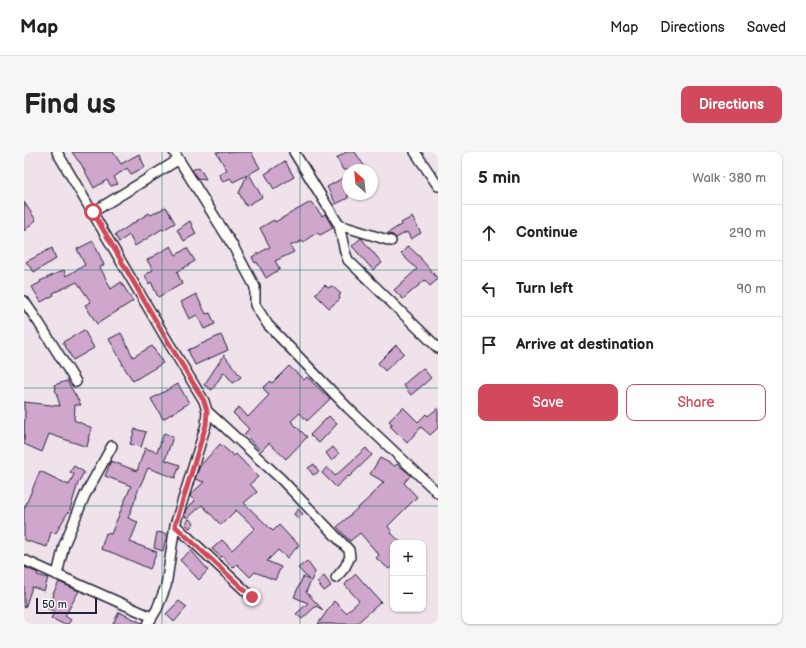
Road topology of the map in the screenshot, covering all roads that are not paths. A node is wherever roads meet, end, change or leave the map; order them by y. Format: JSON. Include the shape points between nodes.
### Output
{"nodes":[{"id":1,"x":57,"y":152,"type":"edge"},
{"id":2,"x":294,"y":152,"type":"edge"},
{"id":3,"x":415,"y":152,"type":"edge"},
{"id":4,"x":176,"y":156,"type":"edge"},
{"id":5,"x":438,"y":186,"type":"edge"},
{"id":6,"x":93,"y":212,"type":"junction"},
{"id":7,"x":339,"y":225,"type":"junction"},
{"id":8,"x":391,"y":241,"type":"dead end"},
{"id":9,"x":24,"y":302,"type":"edge"},
{"id":10,"x":438,"y":348,"type":"edge"},
{"id":11,"x":76,"y":382,"type":"dead end"},
{"id":12,"x":207,"y":411,"type":"junction"},
{"id":13,"x":112,"y":446,"type":"dead end"},
{"id":14,"x":438,"y":493,"type":"edge"},
{"id":15,"x":175,"y":526,"type":"junction"},
{"id":16,"x":24,"y":560,"type":"edge"},
{"id":17,"x":57,"y":575,"type":"junction"},
{"id":18,"x":336,"y":578,"type":"dead end"},
{"id":19,"x":252,"y":597,"type":"dead end"},
{"id":20,"x":150,"y":621,"type":"edge"}],
"edges":[{"from":1,"to":6,"type":"street"},
{"from":2,"to":7,"type":"street"},
{"from":3,"to":5,"type":"street"},
{"from":4,"to":6,"type":"street"},
{"from":4,"to":14,"type":"street","via":[[255,287],[255,305],[268,325],[348,408]]},
{"from":6,"to":12,"type":"street","via":[[204,401]]},
{"from":7,"to":8,"type":"street"},
{"from":7,"to":10,"type":"street","via":[[348,260]]},
{"from":9,"to":11,"type":"street"},
{"from":12,"to":15,"type":"street","via":[[206,425]]},
{"from":12,"to":18,"type":"street","via":[[281,479],[349,550],[350,558]]},
{"from":13,"to":17,"type":"street","via":[[85,495],[64,545]]},
{"from":15,"to":19,"type":"street"},
{"from":15,"to":20,"type":"street","via":[[166,586]]},
{"from":16,"to":17,"type":"street"},
{"from":17,"to":20,"type":"street"}]}
